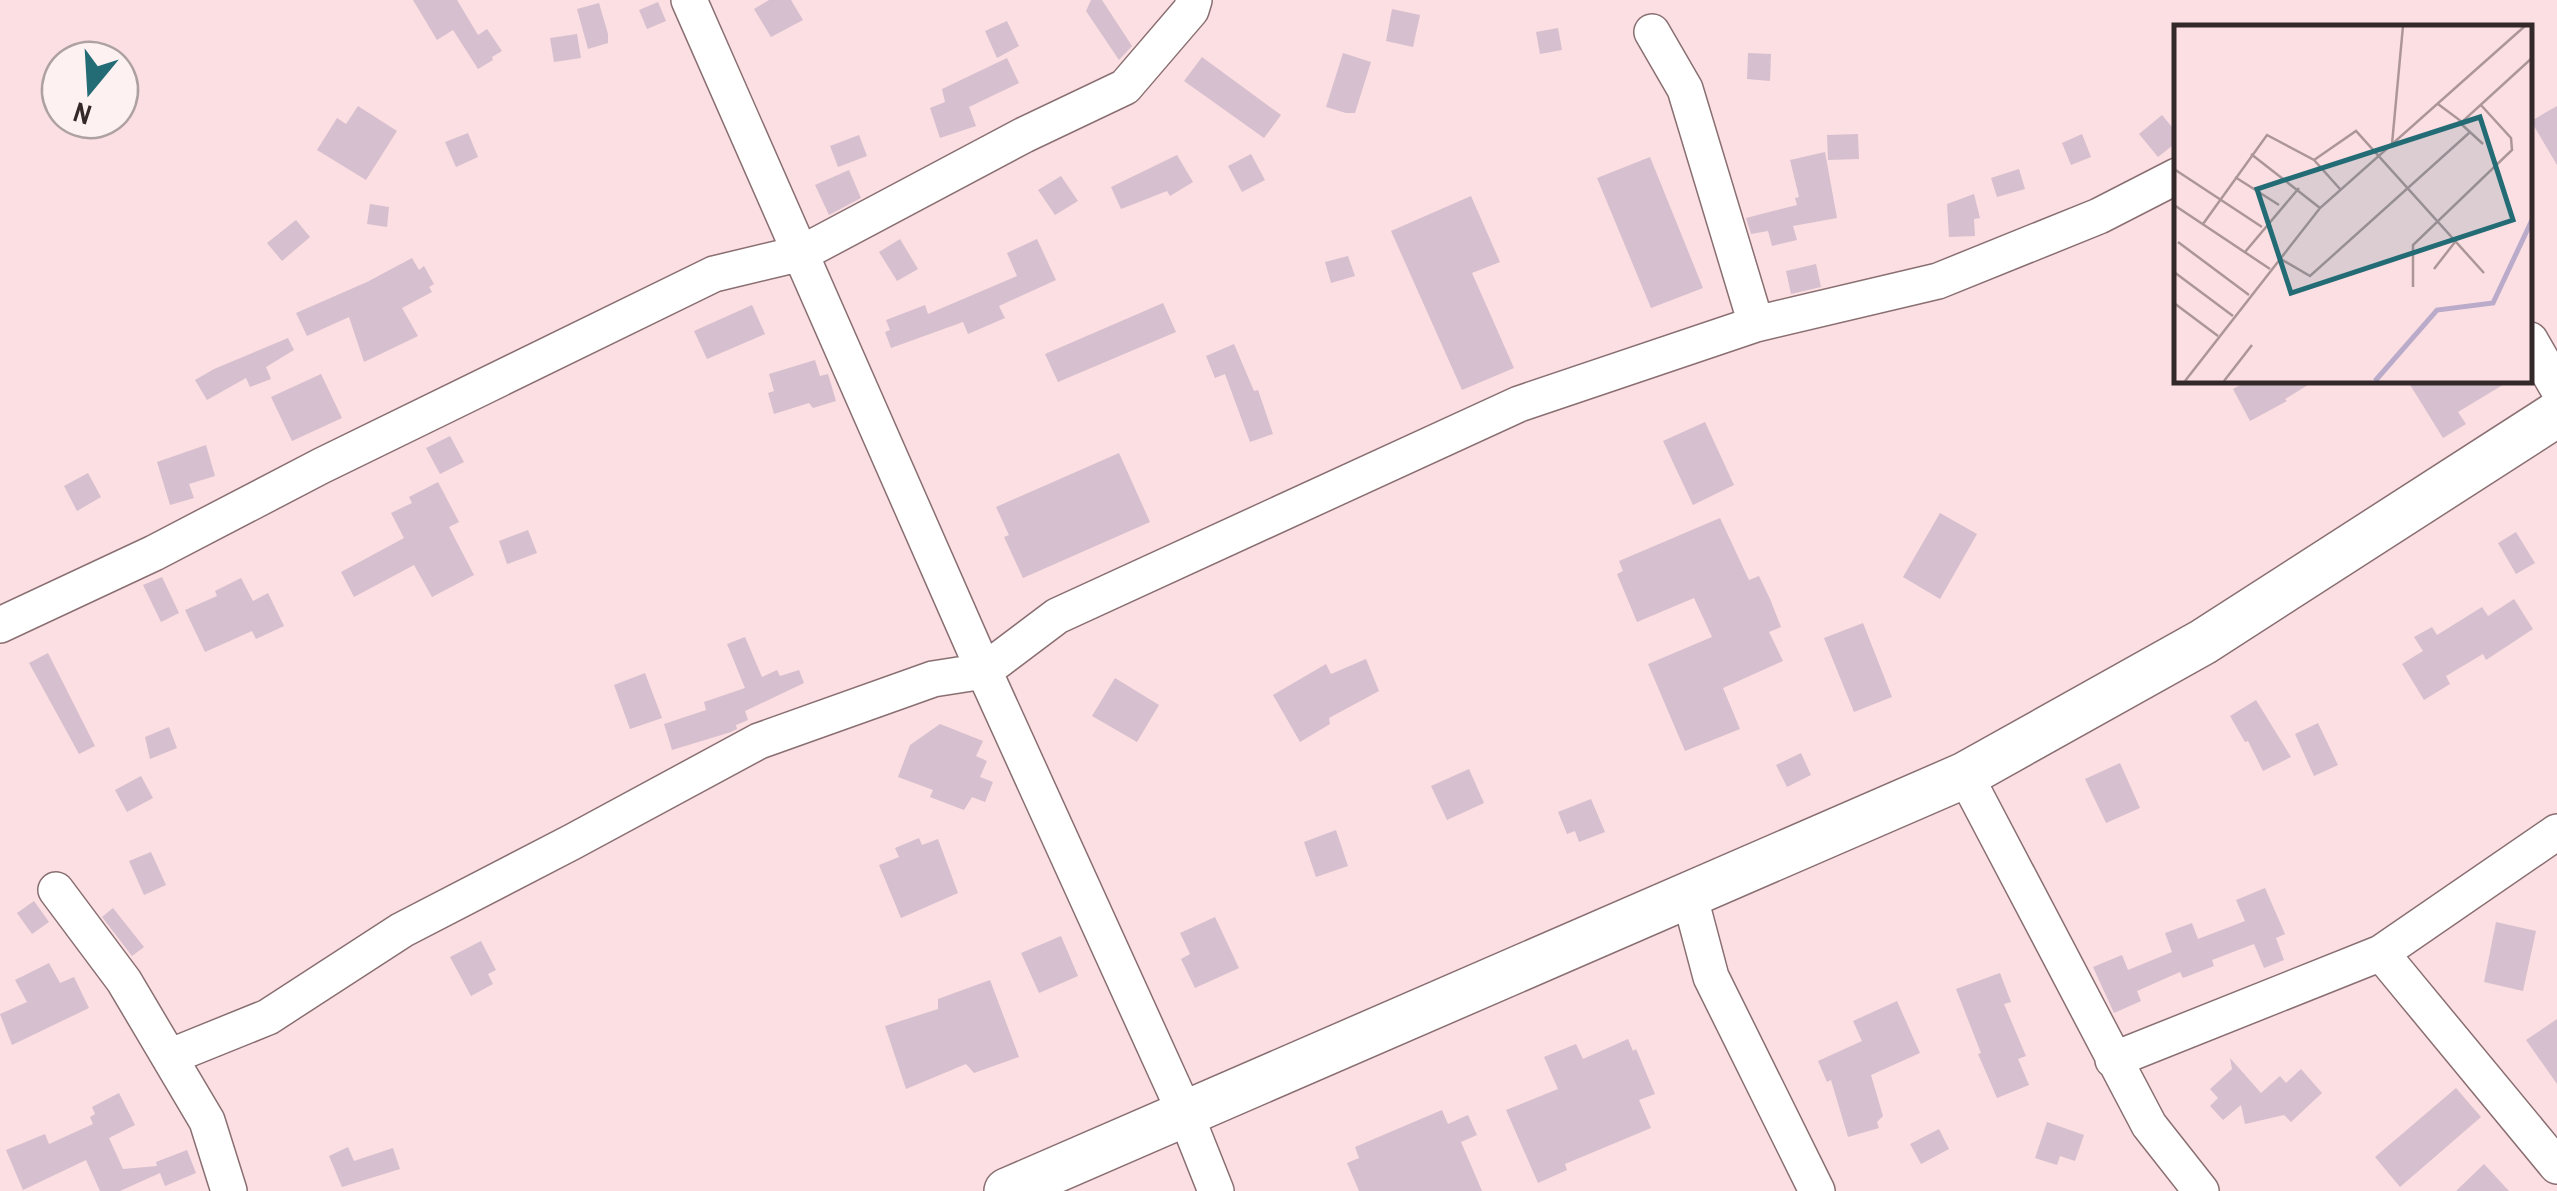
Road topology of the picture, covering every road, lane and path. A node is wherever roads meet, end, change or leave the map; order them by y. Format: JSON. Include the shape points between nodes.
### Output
{"nodes":[{"id":1,"x":689,"y":0,"type":"edge"},
{"id":2,"x":1194,"y":0,"type":"edge"},
{"id":3,"x":1652,"y":32,"type":"dead end"},
{"id":4,"x":2174,"y":178,"type":"edge"},
{"id":5,"x":802,"y":252,"type":"junction"},
{"id":6,"x":1756,"y":324,"type":"junction"},
{"id":7,"x":2532,"y":344,"type":"edge"},
{"id":8,"x":2557,"y":388,"type":"edge"},
{"id":9,"x":2557,"y":414,"type":"edge"},
{"id":10,"x":0,"y":626,"type":"edge"},
{"id":11,"x":984,"y":670,"type":"junction"},
{"id":12,"x":1965,"y":775,"type":"junction"},
{"id":13,"x":2557,"y":832,"type":"edge"},
{"id":14,"x":56,"y":890,"type":"dead end"},
{"id":15,"x":1689,"y":894,"type":"junction"},
{"id":16,"x":2380,"y":953,"type":"junction"},
{"id":17,"x":168,"y":1057,"type":"junction"},
{"id":18,"x":2113,"y":1060,"type":"junction"},
{"id":19,"x":1184,"y":1113,"type":"junction"},
{"id":20,"x":2557,"y":1166,"type":"edge"},
{"id":21,"x":229,"y":1191,"type":"edge"},
{"id":22,"x":1007,"y":1191,"type":"edge"},
{"id":23,"x":1216,"y":1191,"type":"edge"},
{"id":24,"x":1817,"y":1191,"type":"edge"},
{"id":25,"x":2201,"y":1191,"type":"edge"}],
"edges":[{"from":1,"to":5,"type":"street"},
{"from":2,"to":5,"type":"street","via":[[1125,87]]},
{"from":3,"to":6,"type":"street","via":[[1685,90]]},
{"from":4,"to":6,"type":"street","via":[[1938,282]]},
{"from":5,"to":10,"type":"street","via":[[714,274]]},
{"from":5,"to":11,"type":"street"},
{"from":6,"to":11,"type":"street","via":[[1520,404],[1057,616]]},
{"from":7,"to":8,"type":"street"},
{"from":9,"to":12,"type":"main road","via":[[2203,642]]},
{"from":11,"to":17,"type":"street","via":[[933,680],[760,741],[402,930],[268,1017]]},
{"from":11,"to":19,"type":"street"},
{"from":12,"to":15,"type":"main road"},
{"from":12,"to":18,"type":"street"},
{"from":13,"to":16,"type":"street"},
{"from":14,"to":17,"type":"street","via":[[124,981]]},
{"from":15,"to":19,"type":"main road"},
{"from":15,"to":24,"type":"street","via":[[1712,977]]},
{"from":16,"to":18,"type":"street"},
{"from":16,"to":20,"type":"street"},
{"from":17,"to":21,"type":"street","via":[[207,1122]]},
{"from":18,"to":25,"type":"street","via":[[2149,1126]]},
{"from":19,"to":22,"type":"main road"},
{"from":19,"to":23,"type":"street"}]}
